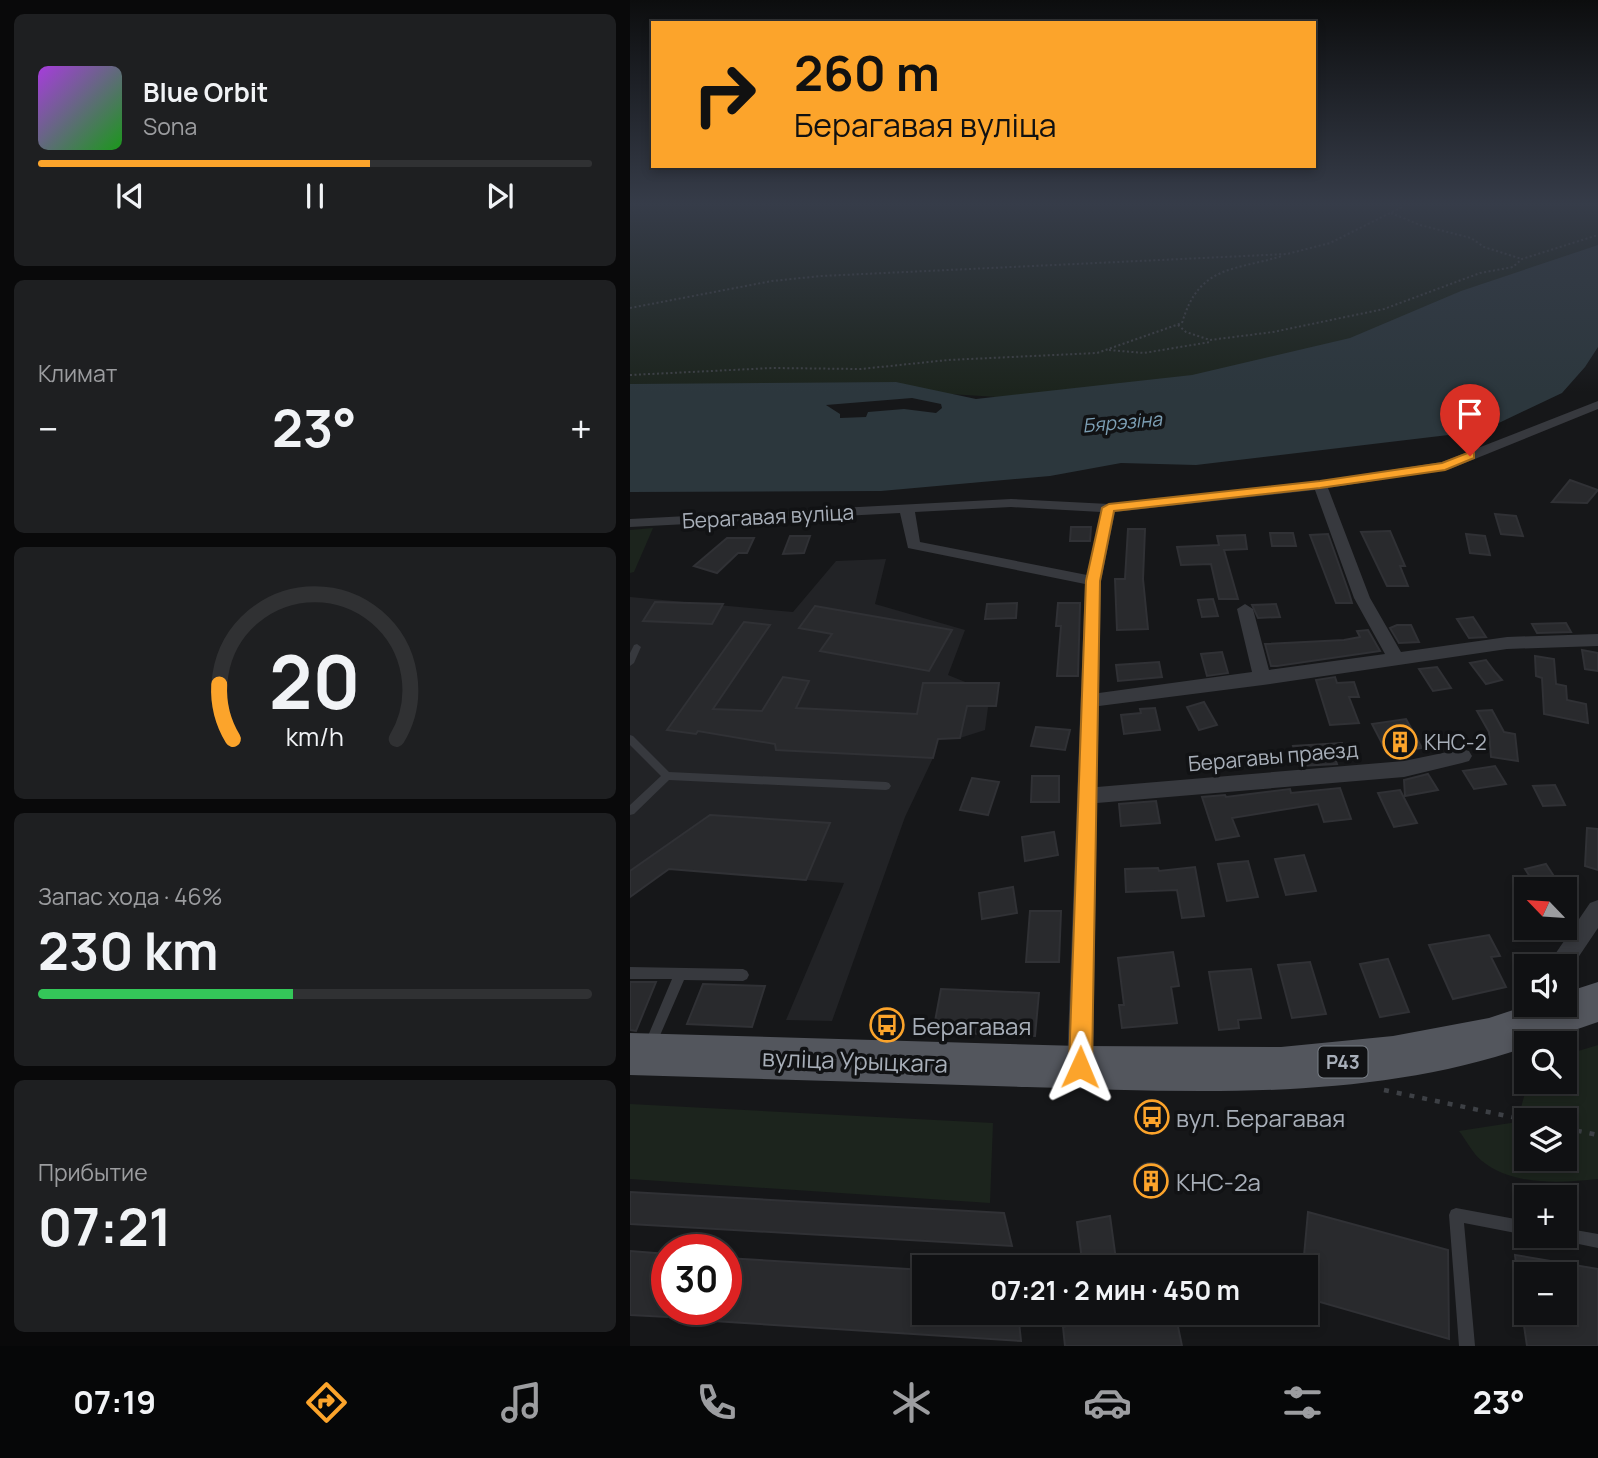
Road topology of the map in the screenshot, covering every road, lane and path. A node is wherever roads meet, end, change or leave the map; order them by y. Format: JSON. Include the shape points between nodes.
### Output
{"nodes":[{"id":1,"x":1029,"y":266,"type":"edge"},
{"id":2,"x":1246,"y":266,"type":"edge"},
{"id":3,"x":1514,"y":266,"type":"edge"},
{"id":4,"x":630,"y":308,"type":"edge"},
{"id":5,"x":1178,"y":325,"type":"junction"},
{"id":6,"x":1219,"y":340,"type":"junction"},
{"id":7,"x":1106,"y":350,"type":"junction"},
{"id":8,"x":630,"y":375,"type":"edge"},
{"id":9,"x":1598,"y":405,"type":"edge"},
{"id":10,"x":1320,"y":485,"type":"junction"},
{"id":11,"x":1109,"y":508,"type":"junction"},
{"id":12,"x":907,"y":510,"type":"junction"},
{"id":13,"x":630,"y":523,"type":"edge"},
{"id":14,"x":1093,"y":581,"type":"junction"},
{"id":15,"x":1245,"y":609,"type":"dead end"},
{"id":16,"x":1598,"y":640,"type":"edge"},
{"id":17,"x":637,"y":647,"type":"dead end"},
{"id":18,"x":1397,"y":659,"type":"junction"},
{"id":19,"x":630,"y":663,"type":"edge"},
{"id":20,"x":1263,"y":679,"type":"junction"},
{"id":21,"x":1089,"y":702,"type":"junction"},
{"id":22,"x":630,"y":739,"type":"edge"},
{"id":23,"x":1462,"y":756,"type":"dead end"},
{"id":24,"x":667,"y":776,"type":"junction"},
{"id":25,"x":886,"y":786,"type":"dead end"},
{"id":26,"x":1087,"y":796,"type":"junction"},
{"id":27,"x":630,"y":811,"type":"edge"},
{"id":28,"x":1598,"y":910,"type":"edge"},
{"id":29,"x":1567,"y":954,"type":"edge"},
{"id":30,"x":630,"y":973,"type":"edge"},
{"id":31,"x":680,"y":974,"type":"junction"},
{"id":32,"x":743,"y":975,"type":"dead end"},
{"id":33,"x":1550,"y":1017,"type":"edge"},
{"id":34,"x":638,"y":1054,"type":"edge"},
{"id":35,"x":1080,"y":1067,"type":"junction"},
{"id":36,"x":1377,"y":1088,"type":"dead end"},
{"id":37,"x":1514,"y":1117,"type":"edge"},
{"id":38,"x":1577,"y":1131,"type":"edge"},
{"id":39,"x":1598,"y":1135,"type":"edge"},
{"id":40,"x":1514,"y":1226,"type":"edge"},
{"id":41,"x":1577,"y":1237,"type":"edge"},
{"id":42,"x":1598,"y":1241,"type":"edge"},
{"id":43,"x":1468,"y":1346,"type":"edge"}],
"edges":[{"from":1,"to":4,"type":"path","via":[[772,281]]},
{"from":2,"to":5,"type":"path","via":[[1208,277],[1192,293]]},
{"from":3,"to":6,"type":"path","via":[[1480,273],[1384,309]]},
{"from":5,"to":6,"type":"path","via":[[1186,332]]},
{"from":5,"to":7,"type":"path"},
{"from":6,"to":7,"type":"path","via":[[1144,353]]},
{"from":7,"to":8,"type":"path","via":[[861,369]]},
{"from":9,"to":10,"type":"street","name":"Берагавая вуліца","via":[[1445,466]]},
{"from":10,"to":11,"type":"street","name":"Берагавая вуліца"},
{"from":10,"to":18,"type":"street","via":[[1362,598]]},
{"from":11,"to":12,"type":"street","name":"Берагавая вуліца","via":[[1010,503]]},
{"from":11,"to":14,"type":"street"},
{"from":12,"to":13,"type":"street","name":"Берагавая вуліца"},
{"from":12,"to":14,"type":"street","via":[[913,545]]},
{"from":14,"to":21,"type":"street"},
{"from":15,"to":20,"type":"street"},
{"from":16,"to":18,"type":"street","via":[[1507,643]]},
{"from":17,"to":19,"type":"lane"},
{"from":18,"to":20,"type":"street"},
{"from":20,"to":21,"type":"street"},
{"from":21,"to":26,"type":"street"},
{"from":22,"to":24,"type":"lane"},
{"from":23,"to":26,"type":"street","name":"Берагавы праезд","via":[[1404,769]]},
{"from":24,"to":25,"type":"lane"},
{"from":24,"to":27,"type":"lane"},
{"from":26,"to":35,"type":"street"},
{"from":28,"to":29,"type":"street"},
{"from":30,"to":31,"type":"lane"},
{"from":31,"to":32,"type":"lane"},
{"from":31,"to":34,"type":"lane"},
{"from":33,"to":35,"type":"main road","number":"Р43","via":[[1489,1039],[1393,1058],[1281,1068]]},
{"from":34,"to":35,"type":"main road","name":"вуліца Урыцкага","number":"Р43"},
{"from":36,"to":37,"type":"path"},
{"from":38,"to":39,"type":"path"},
{"from":40,"to":43,"type":"lane","via":[[1456,1215]]},
{"from":41,"to":42,"type":"lane"}]}
